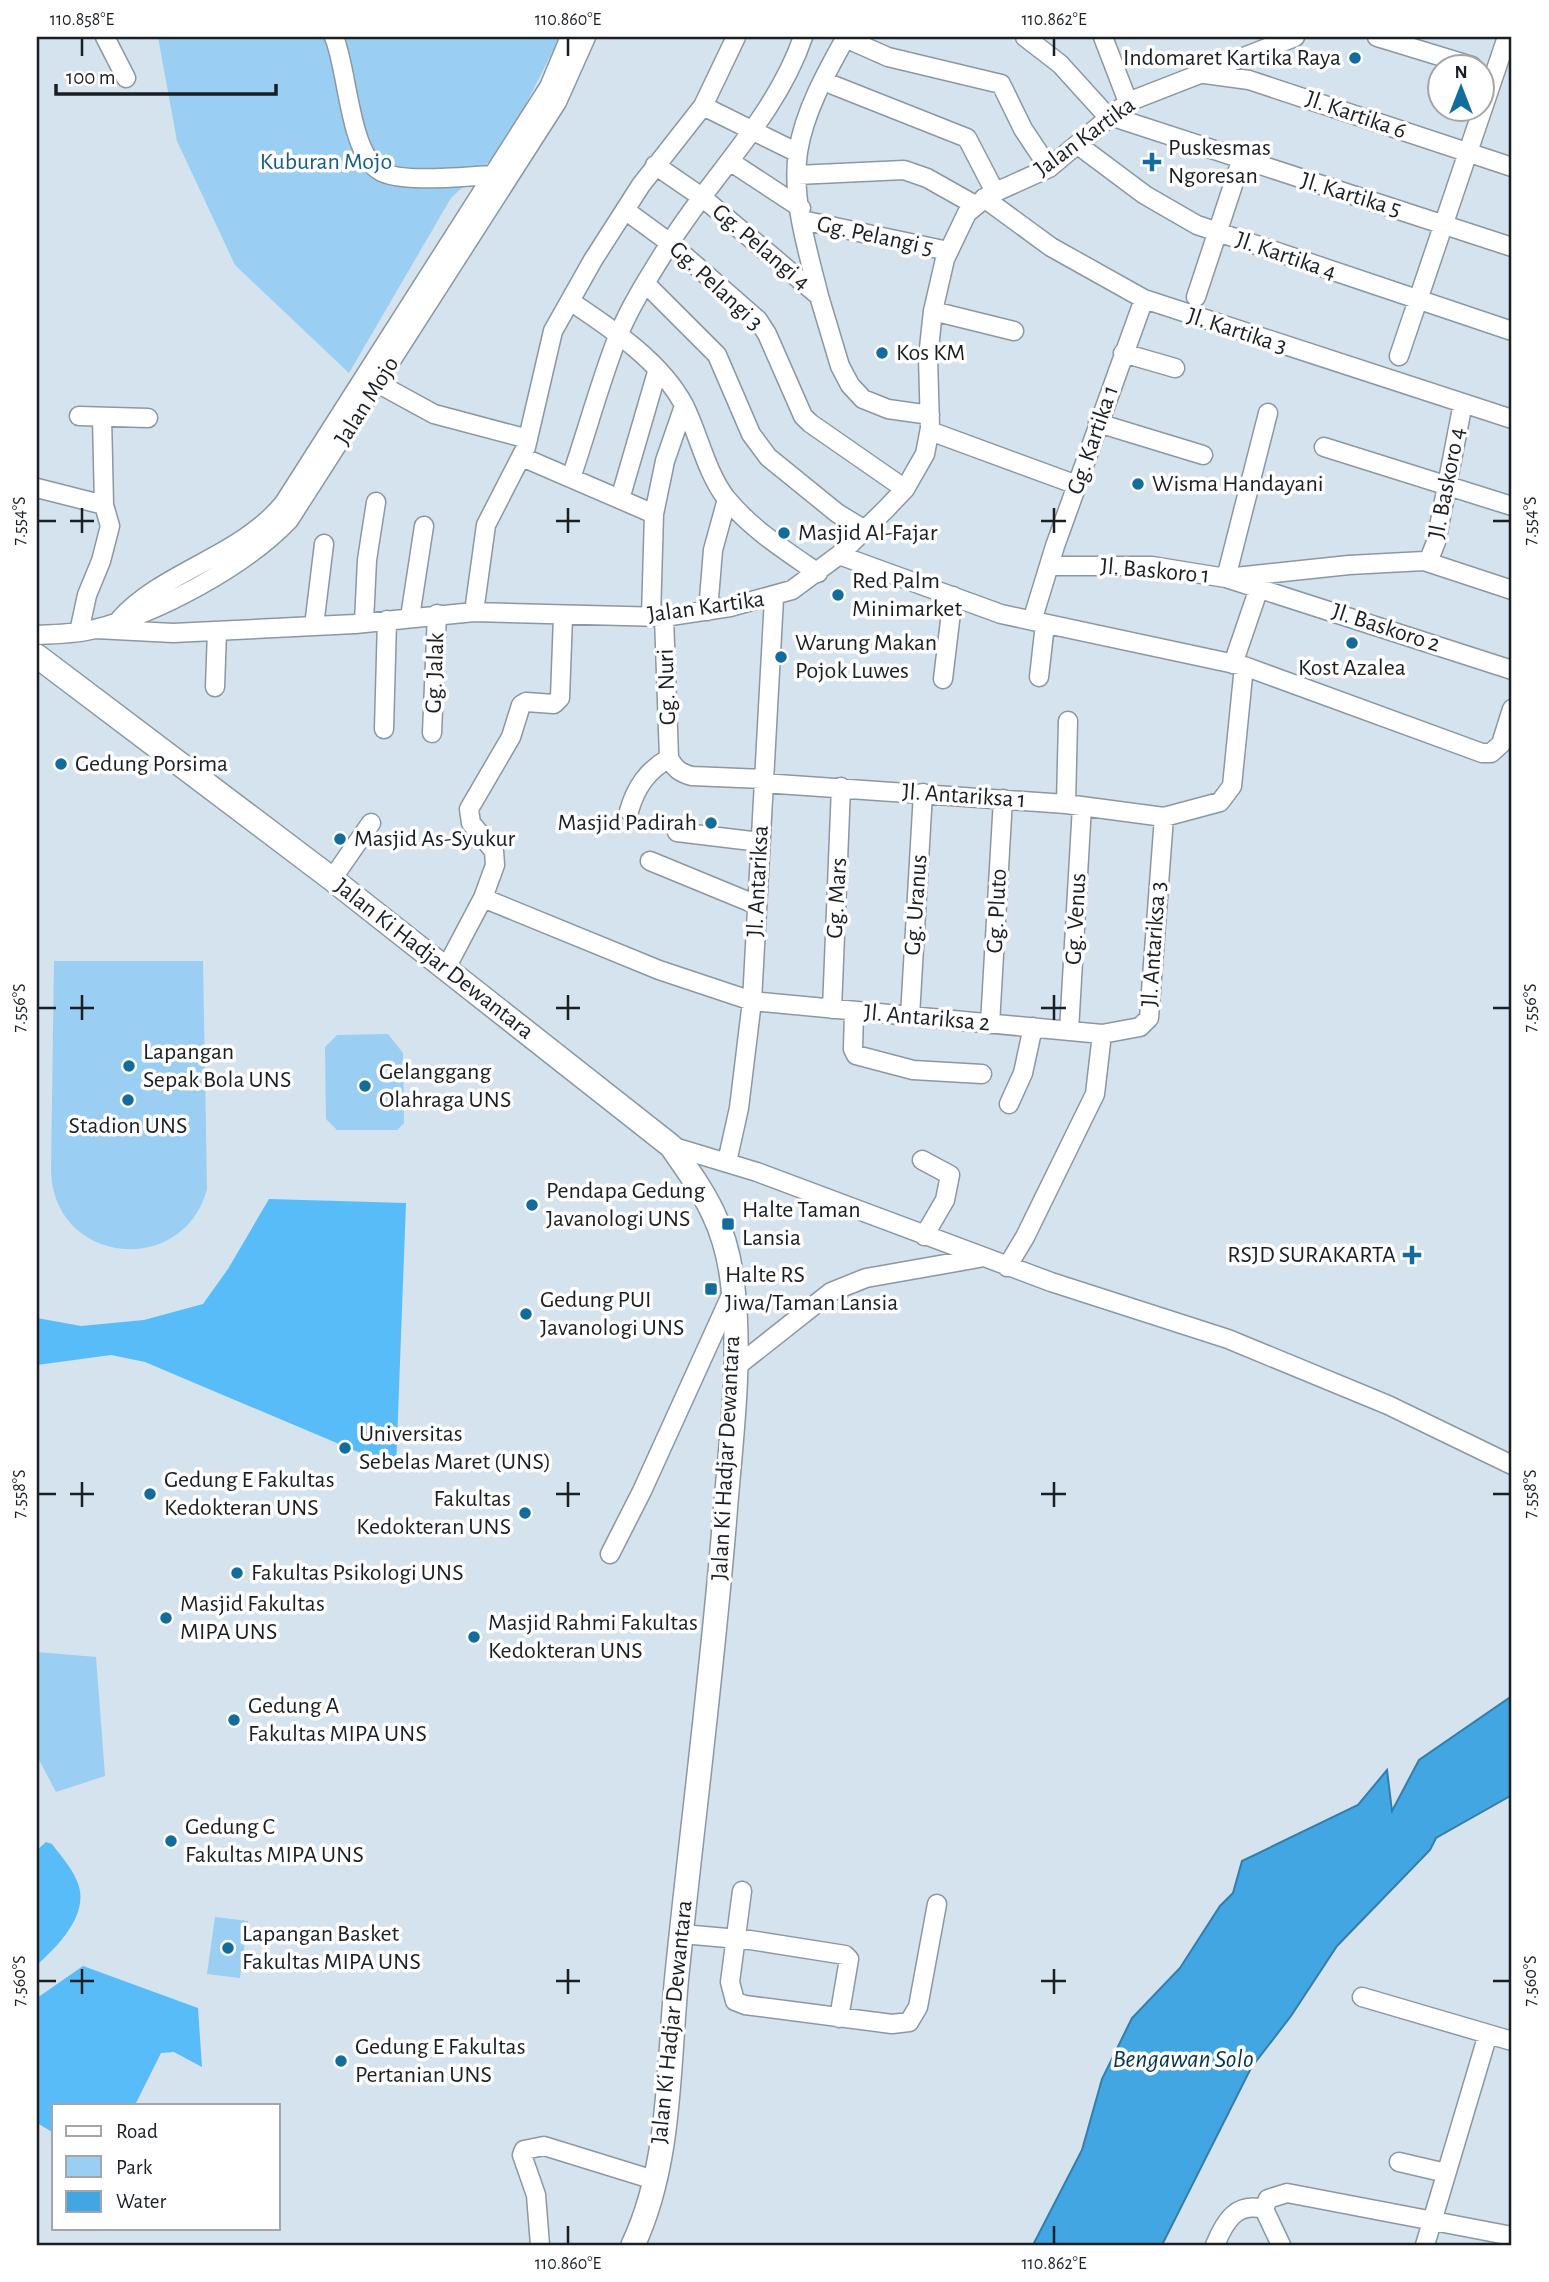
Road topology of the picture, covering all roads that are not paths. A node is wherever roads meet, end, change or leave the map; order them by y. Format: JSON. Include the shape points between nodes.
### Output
{"nodes":[{"id":1,"x":105,"y":37,"type":"edge"},
{"id":2,"x":334,"y":37,"type":"edge"},
{"id":3,"x":570,"y":37,"type":"edge"},
{"id":4,"x":586,"y":37,"type":"edge"},
{"id":5,"x":736,"y":37,"type":"edge"},
{"id":6,"x":803,"y":37,"type":"edge"},
{"id":7,"x":846,"y":37,"type":"edge"},
{"id":8,"x":1025,"y":37,"type":"edge"},
{"id":9,"x":1295,"y":37,"type":"edge"},
{"id":10,"x":1377,"y":37,"type":"edge"},
{"id":11,"x":1507,"y":37,"type":"edge"},
{"id":12,"x":1107,"y":38,"type":"edge"},
{"id":13,"x":1426,"y":52,"type":"edge"},
{"id":14,"x":1199,"y":74,"type":"junction"},
{"id":15,"x":1497,"y":74,"type":"edge"},
{"id":16,"x":126,"y":78,"type":"dead end"},
{"id":17,"x":823,"y":81,"type":"junction"},
{"id":18,"x":1128,"y":102,"type":"junction"},
{"id":19,"x":703,"y":106,"type":"junction"},
{"id":20,"x":1110,"y":117,"type":"junction"},
{"id":21,"x":751,"y":131,"type":"junction"},
{"id":22,"x":1078,"y":145,"type":"junction"},
{"id":23,"x":1467,"y":152,"type":"junction"},
{"id":24,"x":798,"y":153,"type":"junction"},
{"id":25,"x":1241,"y":161,"type":"junction"},
{"id":26,"x":731,"y":162,"type":"junction"},
{"id":27,"x":655,"y":165,"type":"junction"},
{"id":28,"x":1512,"y":167,"type":"edge"},
{"id":29,"x":1049,"y":168,"type":"junction"},
{"id":30,"x":492,"y":175,"type":"junction"},
{"id":31,"x":797,"y":175,"type":"junction"},
{"id":32,"x":703,"y":198,"type":"junction"},
{"id":33,"x":984,"y":198,"type":"junction"},
{"id":34,"x":625,"y":210,"type":"junction"},
{"id":35,"x":802,"y":214,"type":"junction"},
{"id":36,"x":1442,"y":224,"type":"junction"},
{"id":37,"x":1216,"y":232,"type":"junction"},
{"id":38,"x":670,"y":243,"type":"junction"},
{"id":39,"x":1512,"y":247,"type":"edge"},
{"id":40,"x":948,"y":251,"type":"junction"},
{"id":41,"x":438,"y":272,"type":"junction"},
{"id":42,"x":646,"y":284,"type":"junction"},
{"id":43,"x":819,"y":296,"type":"junction"},
{"id":44,"x":1196,"y":297,"type":"dead end"},
{"id":45,"x":1144,"y":299,"type":"junction"},
{"id":46,"x":569,"y":300,"type":"junction"},
{"id":47,"x":1417,"y":300,"type":"junction"},
{"id":48,"x":933,"y":311,"type":"junction"},
{"id":49,"x":1014,"y":331,"type":"dead end"},
{"id":50,"x":1512,"y":331,"type":"edge"},
{"id":51,"x":619,"y":335,"type":"junction"},
{"id":52,"x":1124,"y":353,"type":"junction"},
{"id":53,"x":1399,"y":356,"type":"dead end"},
{"id":54,"x":1175,"y":368,"type":"dead end"},
{"id":55,"x":657,"y":372,"type":"junction"},
{"id":56,"x":379,"y":384,"type":"junction"},
{"id":57,"x":1463,"y":404,"type":"junction"},
{"id":58,"x":684,"y":406,"type":"junction"},
{"id":59,"x":1268,"y":413,"type":"dead end"},
{"id":60,"x":79,"y":416,"type":"dead end"},
{"id":61,"x":102,"y":417,"type":"junction"},
{"id":62,"x":148,"y":418,"type":"dead end"},
{"id":63,"x":1512,"y":419,"type":"edge"},
{"id":64,"x":930,"y":423,"type":"junction"},
{"id":65,"x":1098,"y":424,"type":"junction"},
{"id":66,"x":1324,"y":447,"type":"dead end"},
{"id":67,"x":525,"y":448,"type":"junction"},
{"id":68,"x":1203,"y":455,"type":"dead end"},
{"id":69,"x":571,"y":478,"type":"junction"},
{"id":70,"x":1077,"y":485,"type":"junction"},
{"id":71,"x":1447,"y":486,"type":"junction"},
{"id":72,"x":37,"y":488,"type":"edge"},
{"id":73,"x":905,"y":489,"type":"junction"},
{"id":74,"x":620,"y":499,"type":"junction"},
{"id":75,"x":727,"y":499,"type":"junction"},
{"id":76,"x":376,"y":502,"type":"dead end"},
{"id":77,"x":104,"y":505,"type":"junction"},
{"id":78,"x":1512,"y":506,"type":"edge"},
{"id":79,"x":654,"y":514,"type":"junction"},
{"id":80,"x":424,"y":526,"type":"dead end"},
{"id":81,"x":865,"y":530,"type":"junction"},
{"id":82,"x":324,"y":544,"type":"dead end"},
{"id":83,"x":839,"y":555,"type":"junction"},
{"id":84,"x":1428,"y":562,"type":"junction"},
{"id":85,"x":1049,"y":566,"type":"junction"},
{"id":86,"x":818,"y":573,"type":"junction"},
{"id":87,"x":1226,"y":578,"type":"junction"},
{"id":88,"x":1259,"y":588,"type":"junction"},
{"id":89,"x":1512,"y":590,"type":"edge"},
{"id":90,"x":953,"y":596,"type":"junction"},
{"id":91,"x":774,"y":598,"type":"junction"},
{"id":92,"x":708,"y":611,"type":"junction"},
{"id":93,"x":474,"y":612,"type":"junction"},
{"id":94,"x":437,"y":614,"type":"junction"},
{"id":95,"x":564,"y":615,"type":"junction"},
{"id":96,"x":410,"y":617,"type":"junction"},
{"id":97,"x":657,"y":617,"type":"junction"},
{"id":98,"x":120,"y":620,"type":"junction"},
{"id":99,"x":387,"y":620,"type":"junction"},
{"id":100,"x":364,"y":622,"type":"junction"},
{"id":101,"x":1038,"y":622,"type":"junction"},
{"id":102,"x":314,"y":625,"type":"junction"},
{"id":103,"x":87,"y":631,"type":"junction"},
{"id":104,"x":216,"y":631,"type":"junction"},
{"id":105,"x":37,"y":635,"type":"edge"},
{"id":106,"x":37,"y":656,"type":"edge"},
{"id":107,"x":1238,"y":665,"type":"junction"},
{"id":108,"x":1512,"y":670,"type":"edge"},
{"id":109,"x":1039,"y":677,"type":"dead end"},
{"id":110,"x":943,"y":679,"type":"dead end"},
{"id":111,"x":215,"y":687,"type":"dead end"},
{"id":112,"x":1512,"y":709,"type":"edge"},
{"id":113,"x":1068,"y":721,"type":"dead end"},
{"id":114,"x":384,"y":729,"type":"dead end"},
{"id":115,"x":432,"y":733,"type":"dead end"},
{"id":116,"x":669,"y":758,"type":"junction"},
{"id":117,"x":763,"y":781,"type":"junction"},
{"id":118,"x":841,"y":787,"type":"junction"},
{"id":119,"x":923,"y":793,"type":"junction"},
{"id":120,"x":1003,"y":799,"type":"junction"},
{"id":121,"x":1074,"y":805,"type":"junction"},
{"id":122,"x":629,"y":811,"type":"dead end"},
{"id":123,"x":1164,"y":817,"type":"junction"},
{"id":124,"x":371,"y":824,"type":"dead end"},
{"id":125,"x":677,"y":832,"type":"dead end"},
{"id":126,"x":760,"y":842,"type":"junction"},
{"id":127,"x":650,"y":861,"type":"dead end"},
{"id":128,"x":332,"y":879,"type":"junction"},
{"id":129,"x":482,"y":898,"type":"junction"},
{"id":130,"x":757,"y":905,"type":"junction"},
{"id":131,"x":445,"y":970,"type":"junction"},
{"id":132,"x":752,"y":1001,"type":"junction"},
{"id":133,"x":832,"y":1009,"type":"junction"},
{"id":134,"x":854,"y":1011,"type":"junction"},
{"id":135,"x":910,"y":1016,"type":"junction"},
{"id":136,"x":990,"y":1024,"type":"junction"},
{"id":137,"x":1033,"y":1027,"type":"junction"},
{"id":138,"x":1069,"y":1031,"type":"junction"},
{"id":139,"x":1102,"y":1034,"type":"junction"},
{"id":140,"x":982,"y":1074,"type":"dead end"},
{"id":141,"x":1009,"y":1104,"type":"dead end"},
{"id":142,"x":671,"y":1146,"type":"junction"},
{"id":143,"x":922,"y":1160,"type":"dead end"},
{"id":144,"x":727,"y":1162,"type":"junction"},
{"id":145,"x":924,"y":1236,"type":"junction"},
{"id":146,"x":982,"y":1257,"type":"junction"},
{"id":147,"x":1007,"y":1267,"type":"junction"},
{"id":148,"x":733,"y":1290,"type":"junction"},
{"id":149,"x":736,"y":1367,"type":"junction"},
{"id":150,"x":1512,"y":1465,"type":"edge"},
{"id":151,"x":610,"y":1554,"type":"dead end"},
{"id":152,"x":741,"y":1891,"type":"dead end"},
{"id":153,"x":937,"y":1904,"type":"dead end"},
{"id":154,"x":682,"y":1934,"type":"junction"},
{"id":155,"x":734,"y":1938,"type":"junction"},
{"id":156,"x":1362,"y":1997,"type":"dead end"},
{"id":157,"x":839,"y":2018,"type":"junction"},
{"id":158,"x":1488,"y":2034,"type":"junction"},
{"id":159,"x":1512,"y":2042,"type":"edge"},
{"id":160,"x":1399,"y":2162,"type":"dead end"},
{"id":161,"x":1446,"y":2173,"type":"junction"},
{"id":162,"x":654,"y":2180,"type":"junction"},
{"id":163,"x":1264,"y":2209,"type":"junction"},
{"id":164,"x":1432,"y":2221,"type":"junction"},
{"id":165,"x":1512,"y":2236,"type":"edge"},
{"id":166,"x":540,"y":2245,"type":"edge"},
{"id":167,"x":633,"y":2245,"type":"edge"},
{"id":168,"x":1215,"y":2245,"type":"edge"},
{"id":169,"x":1281,"y":2245,"type":"edge"},
{"id":170,"x":1425,"y":2245,"type":"edge"}],
"edges":[{"from":1,"to":16,"type":"street"},
{"from":2,"to":30,"type":"street","via":[[363,154],[381,172]]},
{"from":3,"to":30,"type":"street","via":[[549,87]]},
{"from":4,"to":41,"type":"street","name":"Jalan Mojo","via":[[557,102]]},
{"from":5,"to":19,"type":"street"},
{"from":6,"to":21,"type":"street"},
{"from":7,"to":17,"type":"street"},
{"from":7,"to":29,"type":"street","via":[[888,57],[1002,84],[1023,129]]},
{"from":8,"to":20,"type":"street","via":[[1052,56]]},
{"from":9,"to":14,"type":"street","name":"Jalan Kartika"},
{"from":10,"to":13,"type":"street"},
{"from":11,"to":15,"type":"street"},
{"from":12,"to":18,"type":"street"},
{"from":14,"to":18,"type":"street","name":"Jalan Kartika"},
{"from":14,"to":23,"type":"street","name":"Jl. Kartika 6","via":[[1248,80]]},
{"from":15,"to":23,"type":"street"},
{"from":17,"to":24,"type":"street"},
{"from":17,"to":33,"type":"street","via":[[967,138]]},
{"from":18,"to":20,"type":"street","name":"Jalan Kartika"},
{"from":19,"to":21,"type":"street"},
{"from":19,"to":27,"type":"street"},
{"from":20,"to":22,"type":"street","name":"Jalan Kartika"},
{"from":20,"to":25,"type":"street","name":"Jl. Kartika 5"},
{"from":21,"to":24,"type":"street"},
{"from":21,"to":26,"type":"street"},
{"from":22,"to":29,"type":"street","name":"Jalan Kartika"},
{"from":22,"to":37,"type":"street","name":"Jl. Kartika 4","via":[[1145,195]]},
{"from":23,"to":28,"type":"street","name":"Jl. Kartika 6"},
{"from":23,"to":36,"type":"street"},
{"from":24,"to":31,"type":"street"},
{"from":25,"to":36,"type":"street","name":"Jl. Kartika 5"},
{"from":25,"to":37,"type":"street"},
{"from":26,"to":32,"type":"street"},
{"from":26,"to":35,"type":"street"},
{"from":27,"to":32,"type":"street","name":"Gg. Pelangi 4"},
{"from":27,"to":34,"type":"street"},
{"from":29,"to":33,"type":"street","name":"Jalan Kartika"},
{"from":30,"to":41,"type":"street"},
{"from":31,"to":33,"type":"street","name":"Jl. Kartika 3","via":[[904,170]]},
{"from":31,"to":35,"type":"street"},
{"from":32,"to":38,"type":"street"},
{"from":32,"to":43,"type":"street","name":"Gg. Pelangi 4"},
{"from":33,"to":40,"type":"street","name":"Jalan Kartika","via":[[960,223]]},
{"from":33,"to":45,"type":"street","name":"Jl. Kartika 3","via":[[1051,247]]},
{"from":34,"to":38,"type":"street","name":"Gg. Pelangi 3"},
{"from":34,"to":46,"type":"street"},
{"from":35,"to":40,"type":"street","name":"Gg. Pelangi 5"},
{"from":35,"to":43,"type":"street"},
{"from":36,"to":39,"type":"street","name":"Jl. Kartika 5"},
{"from":36,"to":47,"type":"street"},
{"from":37,"to":44,"type":"street"},
{"from":37,"to":47,"type":"street","name":"Jl. Kartika 4"},
{"from":38,"to":42,"type":"street"},
{"from":38,"to":73,"type":"street","name":"Gg. Pelangi 3","via":[[758,320],[810,424]]},
{"from":40,"to":48,"type":"street","name":"Jalan Kartika"},
{"from":41,"to":56,"type":"street","name":"Jalan Mojo"},
{"from":41,"to":98,"type":"street","via":[[272,517],[228,550],[135,602]]},
{"from":42,"to":51,"type":"street"},
{"from":42,"to":81,"type":"street","via":[[717,355],[751,434],[768,457]]},
{"from":43,"to":64,"type":"street","name":"Gg. Pelangi 4","via":[[850,386],[872,403]]},
{"from":45,"to":52,"type":"street","name":"Gg. Kartika 1"},
{"from":45,"to":57,"type":"street","name":"Jl. Kartika 3"},
{"from":46,"to":51,"type":"street"},
{"from":46,"to":67,"type":"street","via":[[550,343]]},
{"from":47,"to":50,"type":"street","name":"Jl. Kartika 4"},
{"from":47,"to":53,"type":"street"},
{"from":48,"to":49,"type":"street"},
{"from":48,"to":64,"type":"street","name":"Jalan Kartika"},
{"from":51,"to":55,"type":"street"},
{"from":51,"to":69,"type":"street"},
{"from":52,"to":54,"type":"street"},
{"from":52,"to":65,"type":"street","name":"Gg. Kartika 1"},
{"from":55,"to":58,"type":"street"},
{"from":55,"to":74,"type":"street"},
{"from":56,"to":67,"type":"street","via":[[434,414]]},
{"from":56,"to":98,"type":"street","name":"Jalan Mojo","via":[[299,507],[276,534],[214,577],[146,613]]},
{"from":57,"to":63,"type":"street","name":"Jl. Kartika 3"},
{"from":57,"to":71,"type":"street","name":"Jl. Baskoro 4"},
{"from":58,"to":75,"type":"street"},
{"from":58,"to":79,"type":"street","name":"Gg. Nuri","via":[[665,461]]},
{"from":59,"to":87,"type":"street"},
{"from":60,"to":61,"type":"street"},
{"from":61,"to":62,"type":"street"},
{"from":61,"to":77,"type":"street"},
{"from":64,"to":70,"type":"street","name":"Gg. Pelangi 4"},
{"from":64,"to":73,"type":"street","name":"Jalan Kartika","via":[[925,454]]},
{"from":65,"to":68,"type":"street"},
{"from":65,"to":70,"type":"street","name":"Gg. Kartika 1"},
{"from":66,"to":71,"type":"street"},
{"from":67,"to":69,"type":"street"},
{"from":67,"to":93,"type":"street","via":[[486,526]]},
{"from":69,"to":74,"type":"street"},
{"from":70,"to":85,"type":"street","name":"Gg. Kartika 1"},
{"from":71,"to":78,"type":"street"},
{"from":71,"to":84,"type":"street","name":"Jl. Baskoro 4"},
{"from":72,"to":77,"type":"street"},
{"from":73,"to":81,"type":"street","name":"Jalan Kartika"},
{"from":74,"to":79,"type":"street"},
{"from":75,"to":86,"type":"street","via":[[779,547]]},
{"from":75,"to":92,"type":"street","via":[[713,550]]},
{"from":76,"to":100,"type":"street"},
{"from":77,"to":103,"type":"street","via":[[110,520],[108,538],[89,586]]},
{"from":79,"to":97,"type":"street","name":"Gg. Nuri"},
{"from":80,"to":96,"type":"street"},
{"from":81,"to":83,"type":"street","name":"Jalan Kartika"},
{"from":82,"to":102,"type":"street"},
{"from":83,"to":86,"type":"street","name":"Jalan Kartika"},
{"from":83,"to":90,"type":"street"},
{"from":84,"to":87,"type":"street"},
{"from":84,"to":89,"type":"street"},
{"from":85,"to":87,"type":"street","name":"Jl. Baskoro 1","via":[[1152,566]]},
{"from":85,"to":101,"type":"street","name":"Gg. Kartika 1"},
{"from":86,"to":91,"type":"street","name":"Jalan Kartika"},
{"from":87,"to":88,"type":"street","name":"Jl. Baskoro 1"},
{"from":88,"to":107,"type":"street"},
{"from":88,"to":108,"type":"street","name":"Jl. Baskoro 2"},
{"from":90,"to":101,"type":"street","via":[[985,610]]},
{"from":90,"to":110,"type":"street"},
{"from":91,"to":92,"type":"street","name":"Jalan Kartika"},
{"from":91,"to":117,"type":"street","name":"Jl. Antariksa"},
{"from":92,"to":97,"type":"street","name":"Jalan Kartika"},
{"from":93,"to":94,"type":"street","name":"Jalan Kartika"},
{"from":93,"to":95,"type":"street","name":"Jalan Kartika"},
{"from":94,"to":96,"type":"street","name":"Jalan Kartika"},
{"from":94,"to":115,"type":"street","name":"Gg. Jalak"},
{"from":95,"to":97,"type":"street","name":"Jalan Kartika"},
{"from":95,"to":129,"type":"street","via":[[560,698],[554,704],[521,705],[511,737],[469,809],[471,824],[496,854]]},
{"from":96,"to":99,"type":"street","name":"Jalan Kartika"},
{"from":97,"to":116,"type":"street","name":"Gg. Nuri"},
{"from":98,"to":103,"type":"street","name":"Jalan Mojo"},
{"from":99,"to":100,"type":"street","name":"Jalan Kartika"},
{"from":99,"to":114,"type":"street"},
{"from":100,"to":102,"type":"street","name":"Jalan Kartika"},
{"from":101,"to":107,"type":"street"},
{"from":101,"to":109,"type":"street","name":"Gg. Kartika 1"},
{"from":102,"to":104,"type":"street","name":"Jalan Kartika"},
{"from":103,"to":104,"type":"street","name":"Jalan Kartika"},
{"from":103,"to":105,"type":"street","name":"Jalan Mojo"},
{"from":104,"to":111,"type":"street"},
{"from":106,"to":128,"type":"main road","name":"Jalan Ki Hadjar Dewantara"},
{"from":107,"to":112,"type":"street","via":[[1482,753],[1502,744]]},
{"from":107,"to":123,"type":"street","via":[[1232,786],[1227,796],[1212,804]]},
{"from":113,"to":121,"type":"street","name":"Gg. Venus"},
{"from":116,"to":117,"type":"street","name":"Jl. Antariksa 1","via":[[681,774]]},
{"from":116,"to":122,"type":"street","via":[[641,782]]},
{"from":117,"to":118,"type":"street","name":"Jl. Antariksa 1"},
{"from":117,"to":126,"type":"street","name":"Jl. Antariksa"},
{"from":118,"to":119,"type":"street","name":"Jl. Antariksa 1"},
{"from":118,"to":133,"type":"street","name":"Gg. Mars"},
{"from":119,"to":120,"type":"street","name":"Jl. Antariksa 1"},
{"from":119,"to":135,"type":"street","name":"Gg. Uranus"},
{"from":120,"to":121,"type":"street","name":"Jl. Antariksa 1"},
{"from":120,"to":136,"type":"street","name":"Gg. Pluto"},
{"from":121,"to":123,"type":"street","name":"Jl. Antariksa 1"},
{"from":121,"to":138,"type":"street","name":"Gg. Venus"},
{"from":123,"to":139,"type":"street","name":"Jl. Antariksa 3","via":[[1149,1018],[1140,1027]]},
{"from":124,"to":128,"type":"street"},
{"from":125,"to":126,"type":"street"},
{"from":126,"to":130,"type":"street","name":"Jl. Antariksa"},
{"from":127,"to":130,"type":"street"},
{"from":128,"to":131,"type":"main road","name":"Jalan Ki Hadjar Dewantara"},
{"from":129,"to":131,"type":"street"},
{"from":129,"to":132,"type":"street","name":"Jl. Antariksa 2","via":[[659,970]]},
{"from":130,"to":132,"type":"street","name":"Jl. Antariksa"},
{"from":131,"to":142,"type":"main road","name":"Jalan Ki Hadjar Dewantara"},
{"from":132,"to":133,"type":"street","name":"Jl. Antariksa 2"},
{"from":132,"to":144,"type":"street","name":"Jl. Antariksa","via":[[739,1108]]},
{"from":133,"to":134,"type":"street","name":"Jl. Antariksa 2"},
{"from":134,"to":135,"type":"street","name":"Jl. Antariksa 2"},
{"from":134,"to":140,"type":"street","via":[[856,1055],[913,1070]]},
{"from":135,"to":136,"type":"street","name":"Jl. Antariksa 2"},
{"from":136,"to":137,"type":"street","name":"Jl. Antariksa 2"},
{"from":137,"to":138,"type":"street","name":"Jl. Antariksa 2"},
{"from":137,"to":141,"type":"street","via":[[1023,1073]]},
{"from":138,"to":139,"type":"street","name":"Jl. Antariksa 2"},
{"from":139,"to":147,"type":"street","via":[[1095,1094]]},
{"from":142,"to":144,"type":"street"},
{"from":142,"to":148,"type":"main road","name":"Jalan Ki Hadjar Dewantara","via":[[712,1205],[729,1257]]},
{"from":143,"to":145,"type":"street","via":[[949,1169],[950,1175],[945,1200]]},
{"from":144,"to":145,"type":"street"},
{"from":145,"to":146,"type":"street"},
{"from":146,"to":147,"type":"street"},
{"from":146,"to":149,"type":"street","via":[[866,1278],[831,1292]]},
{"from":147,"to":150,"type":"street","via":[[1228,1339],[1388,1405]]},
{"from":148,"to":149,"type":"main road","name":"Jalan Ki Hadjar Dewantara"},
{"from":148,"to":151,"type":"street"},
{"from":149,"to":154,"type":"main road","name":"Jalan Ki Hadjar Dewantara","via":[[717,1606]]},
{"from":152,"to":155,"type":"street"},
{"from":153,"to":157,"type":"street","via":[[914,2017],[892,2024]]},
{"from":154,"to":155,"type":"street"},
{"from":154,"to":162,"type":"main road","name":"Jalan Ki Hadjar Dewantara","via":[[667,2106]]},
{"from":155,"to":157,"type":"street","via":[[730,1982],[735,2001]]},
{"from":155,"to":157,"type":"street","via":[[845,1955],[849,1968]]},
{"from":156,"to":158,"type":"street"},
{"from":158,"to":159,"type":"street"},
{"from":158,"to":161,"type":"street"},
{"from":160,"to":161,"type":"street"},
{"from":161,"to":164,"type":"street"},
{"from":162,"to":166,"type":"street","via":[[544,2146],[524,2150],[539,2210]]},
{"from":162,"to":167,"type":"main road","name":"Jalan Ki Hadjar Dewantara"},
{"from":163,"to":164,"type":"street","via":[[1268,2199],[1287,2193]]},
{"from":163,"to":168,"type":"street","via":[[1244,2206],[1237,2210]]},
{"from":163,"to":169,"type":"street"},
{"from":164,"to":165,"type":"street"},
{"from":164,"to":170,"type":"street"}]}
